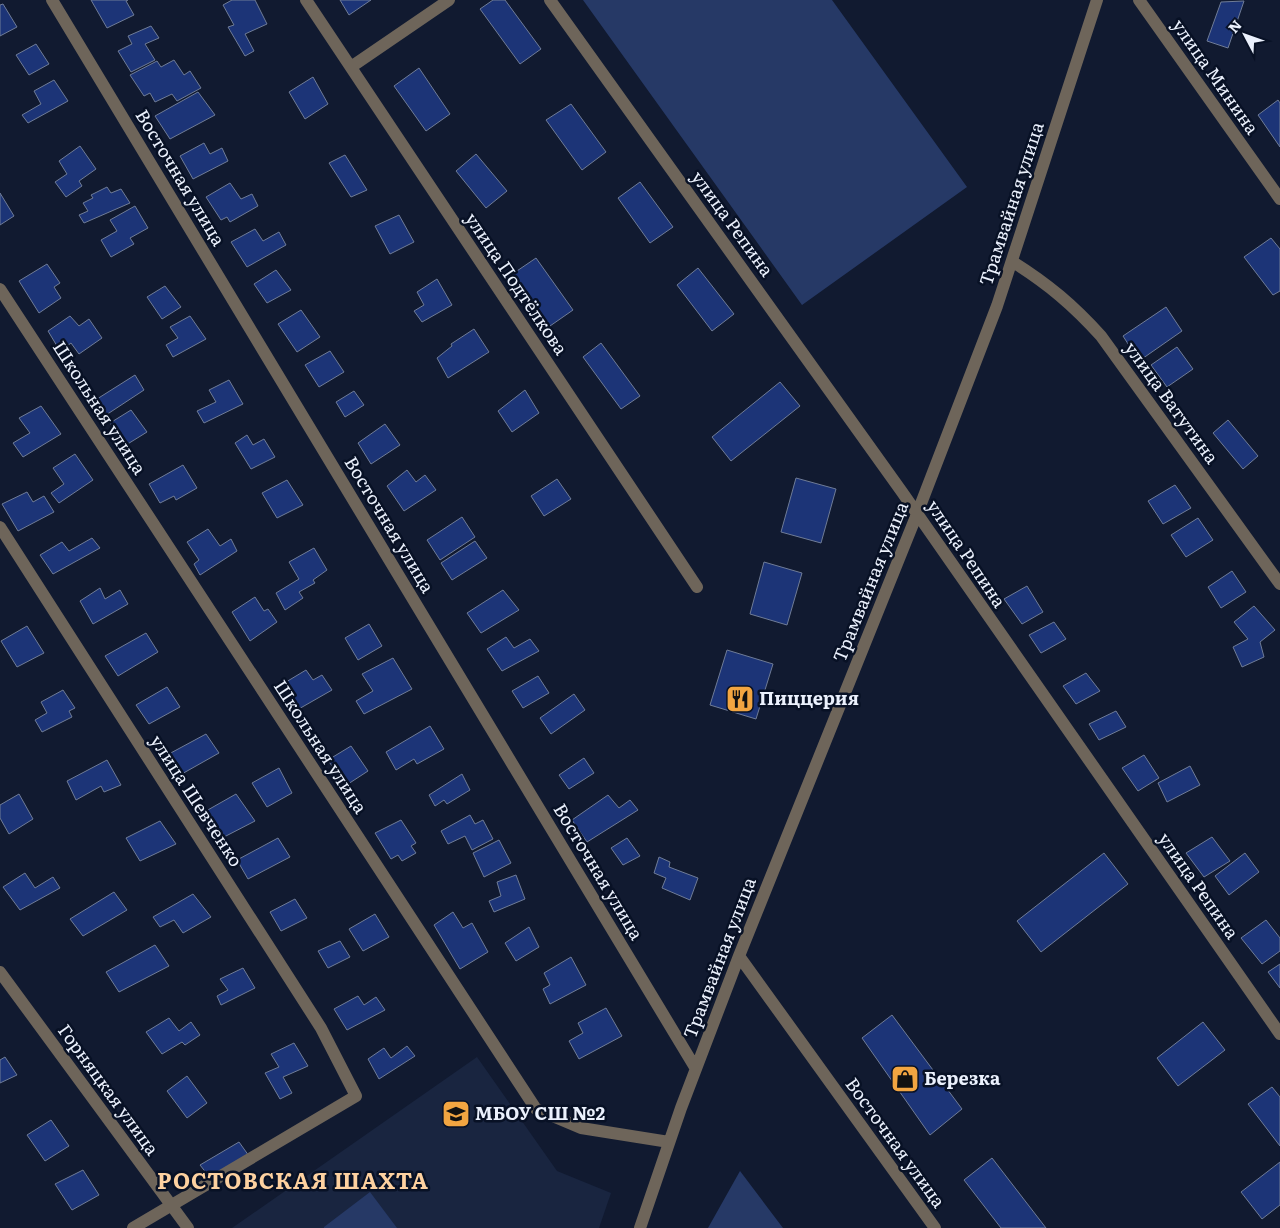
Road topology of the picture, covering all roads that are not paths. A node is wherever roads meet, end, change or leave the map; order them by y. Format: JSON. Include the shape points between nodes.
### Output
{"nodes":[{"id":1,"x":52,"y":0,"type":"edge"},
{"id":2,"x":306,"y":0,"type":"edge"},
{"id":3,"x":449,"y":0,"type":"edge"},
{"id":4,"x":550,"y":0,"type":"edge"},
{"id":5,"x":1097,"y":0,"type":"edge"},
{"id":6,"x":1139,"y":0,"type":"edge"},
{"id":7,"x":351,"y":67,"type":"junction"},
{"id":8,"x":1280,"y":199,"type":"edge"},
{"id":9,"x":1012,"y":262,"type":"junction"},
{"id":10,"x":0,"y":289,"type":"edge"},
{"id":11,"x":917,"y":514,"type":"junction"},
{"id":12,"x":0,"y":527,"type":"edge"},
{"id":13,"x":1280,"y":584,"type":"edge"},
{"id":14,"x":697,"y":587,"type":"dead end"},
{"id":15,"x":739,"y":956,"type":"junction"},
{"id":16,"x":0,"y":972,"type":"edge"},
{"id":17,"x":1280,"y":1034,"type":"edge"},
{"id":18,"x":696,"y":1069,"type":"junction"},
{"id":19,"x":669,"y":1142,"type":"junction"},
{"id":20,"x":173,"y":1206,"type":"junction"},
{"id":21,"x":133,"y":1228,"type":"edge"},
{"id":22,"x":188,"y":1228,"type":"edge"},
{"id":23,"x":640,"y":1228,"type":"edge"},
{"id":24,"x":935,"y":1228,"type":"edge"}],
"edges":[{"from":1,"to":18,"type":"street","name":"Восточная улица"},
{"from":2,"to":7,"type":"street","name":"улица Подтёлкова"},
{"from":3,"to":7,"type":"street"},
{"from":4,"to":11,"type":"street","name":"улица Репина"},
{"from":5,"to":9,"type":"street","name":"Трамвайная улица"},
{"from":6,"to":8,"type":"street","name":"улица Минина"},
{"from":7,"to":14,"type":"street","name":"улица Подтёлкова"},
{"from":9,"to":11,"type":"street","name":"Трамвайная улица"},
{"from":9,"to":13,"type":"street","name":"улица Ватутина","via":[[1055,290],[1100,336]]},
{"from":10,"to":19,"type":"street","name":"Школьная улица","via":[[536,1109],[581,1128]]},
{"from":11,"to":15,"type":"street","name":"Трамвайная улица"},
{"from":11,"to":17,"type":"street","name":"улица Репина"},
{"from":12,"to":20,"type":"street","name":"улица Шевченко","via":[[321,1028],[356,1096]]},
{"from":15,"to":18,"type":"street","name":"Трамвайная улица"},
{"from":15,"to":24,"type":"street","name":"Восточная улица"},
{"from":16,"to":20,"type":"street","name":"Горняцкая улица"},
{"from":18,"to":19,"type":"street","name":"Трамвайная улица"},
{"from":19,"to":23,"type":"street","name":"Трамвайная улица"},
{"from":20,"to":21,"type":"street"},
{"from":20,"to":22,"type":"street","name":"Горняцкая улица"}]}
